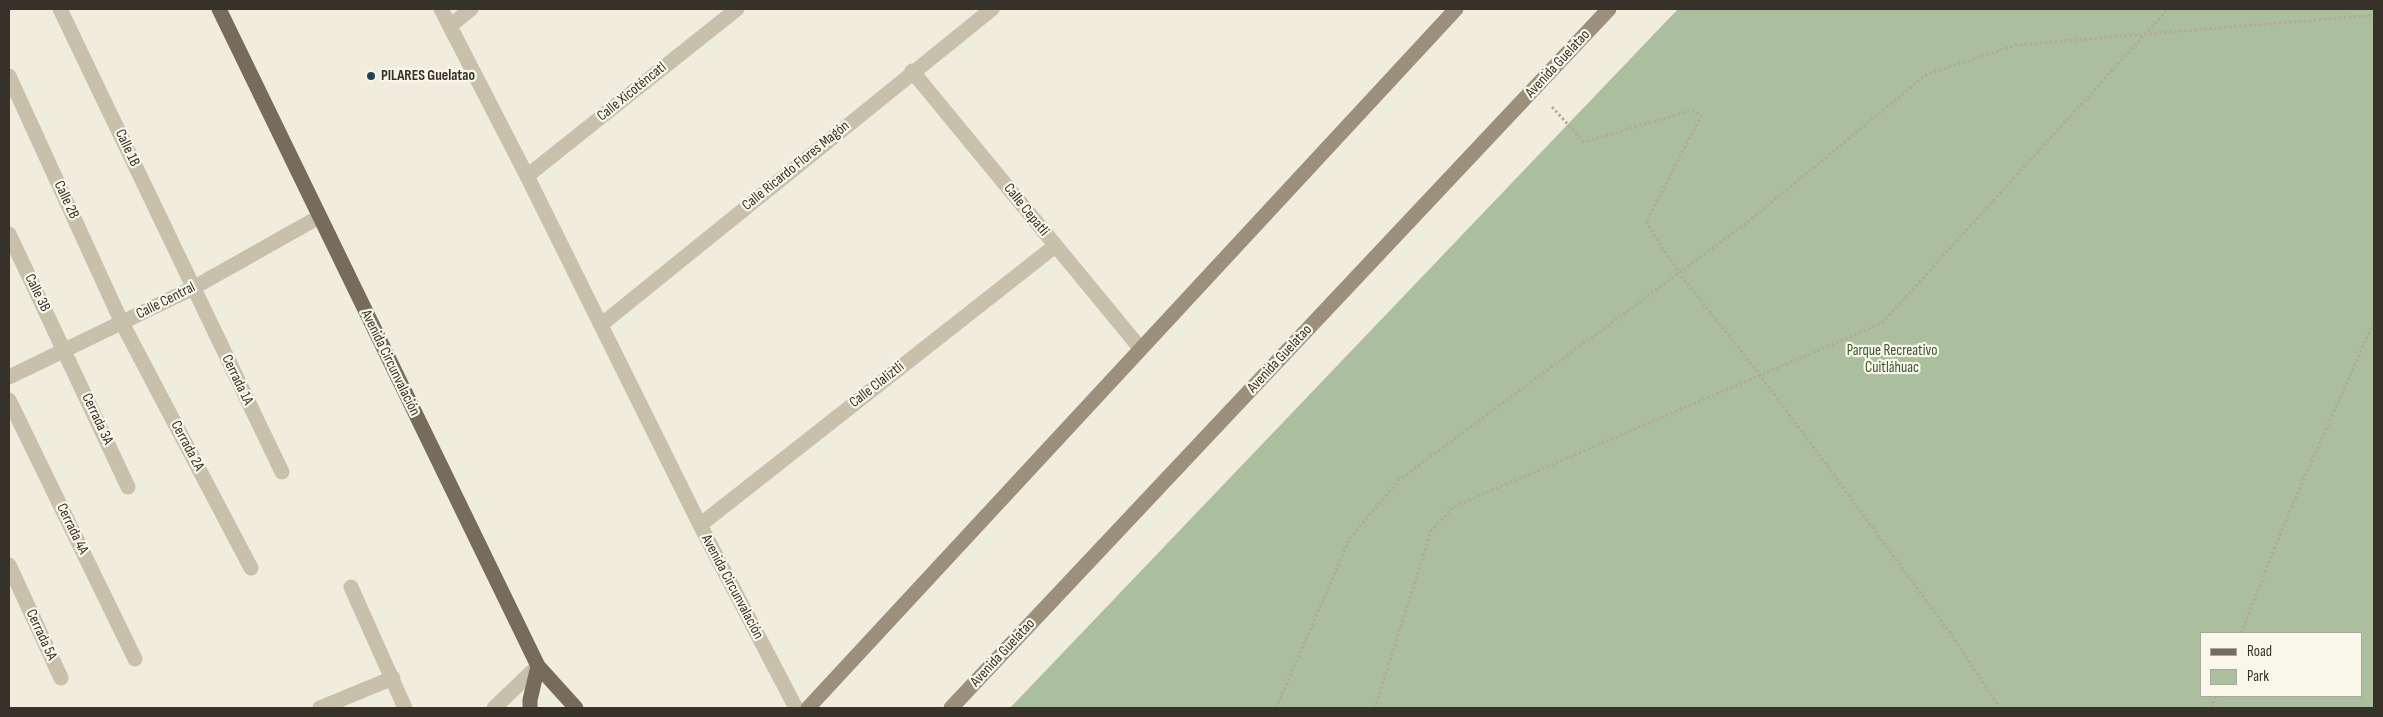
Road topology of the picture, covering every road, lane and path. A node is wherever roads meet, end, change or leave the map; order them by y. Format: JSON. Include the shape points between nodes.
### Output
{"nodes":[{"id":1,"x":60,"y":9,"type":"edge"},
{"id":2,"x":218,"y":9,"type":"edge"},
{"id":3,"x":441,"y":9,"type":"edge"},
{"id":4,"x":471,"y":9,"type":"edge"},
{"id":5,"x":737,"y":9,"type":"edge"},
{"id":6,"x":992,"y":9,"type":"edge"},
{"id":7,"x":1456,"y":9,"type":"edge"},
{"id":8,"x":1609,"y":9,"type":"edge"},
{"id":9,"x":2168,"y":9,"type":"edge"},
{"id":10,"x":2374,"y":15,"type":"edge"},
{"id":11,"x":450,"y":26,"type":"junction"},
{"id":12,"x":2145,"y":34,"type":"junction"},
{"id":13,"x":912,"y":71,"type":"junction"},
{"id":14,"x":9,"y":76,"type":"edge"},
{"id":15,"x":1534,"y":88,"type":"junction"},
{"id":16,"x":527,"y":176,"type":"junction"},
{"id":17,"x":319,"y":217,"type":"junction"},
{"id":18,"x":9,"y":234,"type":"edge"},
{"id":19,"x":1055,"y":246,"type":"junction"},
{"id":20,"x":1679,"y":274,"type":"junction"},
{"id":21,"x":193,"y":288,"type":"junction"},
{"id":22,"x":2374,"y":321,"type":"edge"},
{"id":23,"x":122,"y":323,"type":"junction"},
{"id":24,"x":602,"y":324,"type":"junction"},
{"id":25,"x":1140,"y":348,"type":"junction"},
{"id":26,"x":65,"y":351,"type":"junction"},
{"id":27,"x":1760,"y":375,"type":"junction"},
{"id":28,"x":9,"y":377,"type":"edge"},
{"id":29,"x":9,"y":400,"type":"edge"},
{"id":30,"x":282,"y":472,"type":"dead end"},
{"id":31,"x":128,"y":487,"type":"dead end"},
{"id":32,"x":700,"y":525,"type":"junction"},
{"id":33,"x":9,"y":565,"type":"edge"},
{"id":34,"x":251,"y":568,"type":"dead end"},
{"id":35,"x":351,"y":587,"type":"dead end"},
{"id":36,"x":2241,"y":632,"type":"edge"},
{"id":37,"x":135,"y":659,"type":"dead end"},
{"id":38,"x":538,"y":666,"type":"junction"},
{"id":39,"x":61,"y":678,"type":"dead end"},
{"id":40,"x":393,"y":678,"type":"junction"},
{"id":41,"x":320,"y":708,"type":"edge"},
{"id":42,"x":405,"y":708,"type":"edge"},
{"id":43,"x":494,"y":708,"type":"edge"},
{"id":44,"x":530,"y":708,"type":"edge"},
{"id":45,"x":576,"y":708,"type":"edge"},
{"id":46,"x":796,"y":708,"type":"edge"},
{"id":47,"x":808,"y":708,"type":"edge"},
{"id":48,"x":951,"y":708,"type":"edge"},
{"id":49,"x":1276,"y":708,"type":"edge"},
{"id":50,"x":1375,"y":708,"type":"edge"},
{"id":51,"x":2000,"y":708,"type":"edge"}],
"edges":[{"from":1,"to":21,"type":"street","name":"Calle 1B"},
{"from":2,"to":17,"type":"main road","name":"Avenida Circunvalación"},
{"from":3,"to":11,"type":"street","name":"Avenida Circunvalación"},
{"from":4,"to":11,"type":"street"},
{"from":5,"to":16,"type":"street","name":"Calle Xicoténcatl"},
{"from":6,"to":13,"type":"street","name":"Calle Ricardo Flores Magón"},
{"from":7,"to":25,"type":"main road"},
{"from":8,"to":15,"type":"main road","name":"Avenida Guelatao"},
{"from":9,"to":12,"type":"path"},
{"from":10,"to":12,"type":"path"},
{"from":11,"to":16,"type":"street","name":"Avenida Circunvalación"},
{"from":12,"to":20,"type":"path","via":[[2016,46],[1927,74],[1744,225]]},
{"from":12,"to":27,"type":"path","via":[[1882,323]]},
{"from":13,"to":19,"type":"street","name":"Calle Cepatli"},
{"from":13,"to":24,"type":"street","name":"Calle Ricardo Flores Magón"},
{"from":14,"to":23,"type":"street","name":"Calle 2B"},
{"from":15,"to":20,"type":"path","via":[[1584,142],[1693,110],[1701,116],[1646,222]]},
{"from":15,"to":48,"type":"main road","name":"Avenida Guelatao"},
{"from":16,"to":24,"type":"street","name":"Avenida Circunvalación"},
{"from":17,"to":21,"type":"street","name":"Calle Central"},
{"from":17,"to":38,"type":"main road","name":"Avenida Circunvalación"},
{"from":18,"to":26,"type":"street","name":"Calle 3B"},
{"from":19,"to":25,"type":"street","name":"Calle Cepatli"},
{"from":19,"to":32,"type":"street","name":"Calle Claliztli"},
{"from":20,"to":27,"type":"path"},
{"from":20,"to":49,"type":"path","via":[[1400,479],[1350,538]]},
{"from":21,"to":23,"type":"street","name":"Calle Central"},
{"from":21,"to":30,"type":"street","name":"Cerrada 1A"},
{"from":22,"to":36,"type":"path","via":[[2288,515]]},
{"from":23,"to":26,"type":"street","name":"Calle Central"},
{"from":23,"to":34,"type":"street","name":"Cerrada 2A"},
{"from":24,"to":32,"type":"street","name":"Avenida Circunvalación"},
{"from":25,"to":47,"type":"main road"},
{"from":26,"to":28,"type":"street","name":"Calle Central"},
{"from":26,"to":31,"type":"street","name":"Cerrada 3A"},
{"from":27,"to":50,"type":"path","via":[[1453,507],[1431,531]]},
{"from":27,"to":51,"type":"path","via":[[1953,637]]},
{"from":29,"to":37,"type":"street","name":"Cerrada 4A"},
{"from":32,"to":46,"type":"street","name":"Avenida Circunvalación"},
{"from":33,"to":39,"type":"street","name":"Cerrada 5A"},
{"from":35,"to":40,"type":"street"},
{"from":38,"to":43,"type":"street"},
{"from":38,"to":44,"type":"main road"},
{"from":38,"to":45,"type":"main road","name":"Avenida Circunvalación"},
{"from":40,"to":41,"type":"street"},
{"from":40,"to":42,"type":"street"}]}
